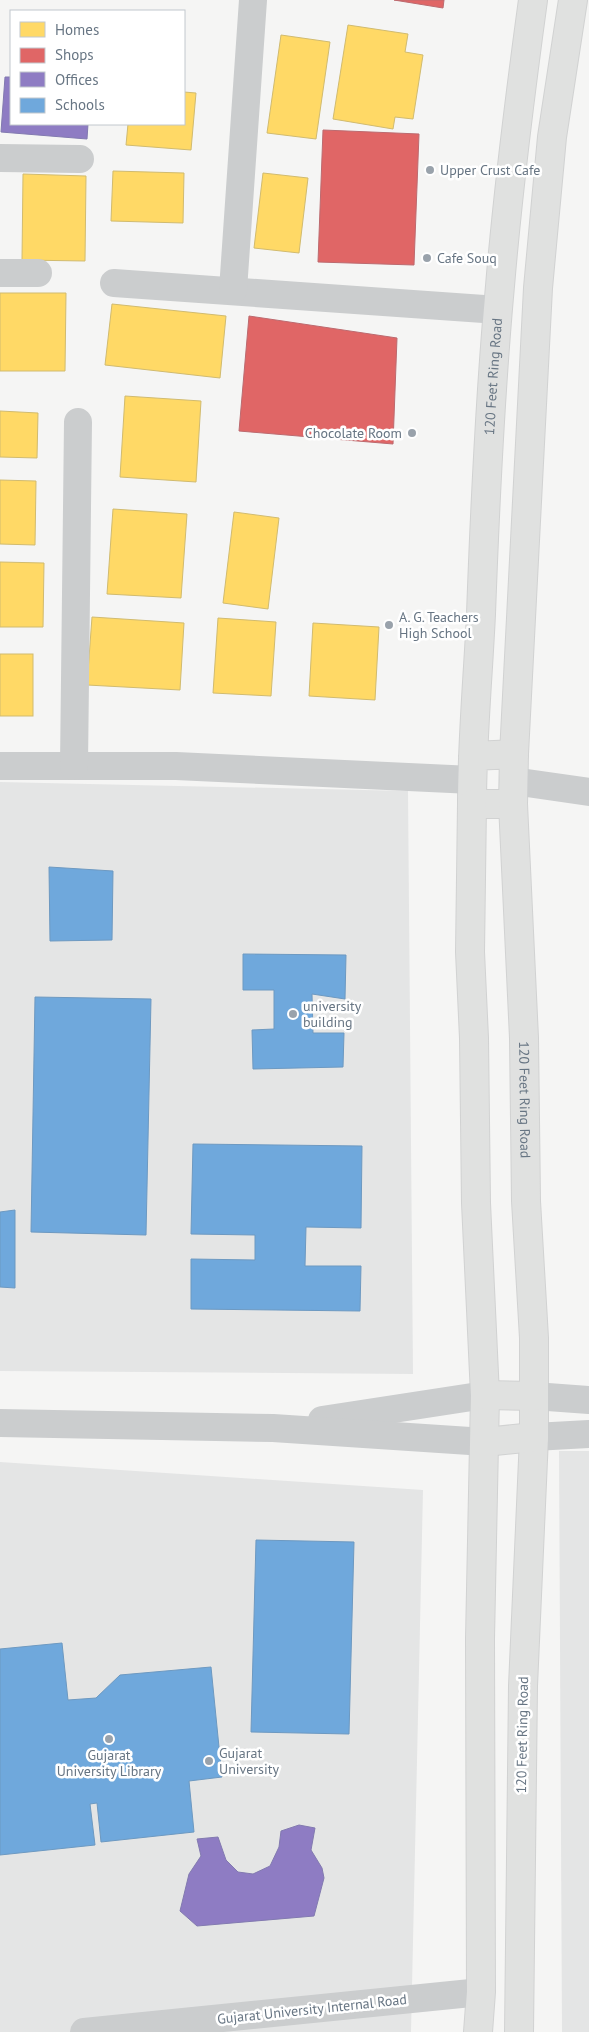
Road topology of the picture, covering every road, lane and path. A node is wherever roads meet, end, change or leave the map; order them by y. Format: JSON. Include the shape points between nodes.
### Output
{"nodes":[{"id":1,"x":253,"y":0,"type":"edge"},
{"id":2,"x":532,"y":0,"type":"edge"},
{"id":3,"x":573,"y":0,"type":"edge"},
{"id":4,"x":0,"y":158,"type":"edge"},
{"id":5,"x":80,"y":159,"type":"dead end"},
{"id":6,"x":0,"y":272,"type":"edge"},
{"id":7,"x":38,"y":273,"type":"dead end"},
{"id":8,"x":114,"y":282,"type":"dead end"},
{"id":9,"x":234,"y":290,"type":"junction"},
{"id":10,"x":498,"y":310,"type":"junction"},
{"id":11,"x":78,"y":422,"type":"dead end"},
{"id":12,"x":514,"y":754,"type":"junction"},
{"id":13,"x":0,"y":766,"type":"edge"},
{"id":14,"x":74,"y":766,"type":"junction"},
{"id":15,"x":472,"y":780,"type":"junction"},
{"id":16,"x":589,"y":792,"type":"edge"},
{"id":17,"x":513,"y":793,"type":"junction"},
{"id":18,"x":486,"y":1395,"type":"junction"},
{"id":19,"x":534,"y":1396,"type":"junction"},
{"id":20,"x":589,"y":1400,"type":"edge"},
{"id":21,"x":0,"y":1423,"type":"edge"},
{"id":22,"x":273,"y":1428,"type":"junction"},
{"id":23,"x":589,"y":1434,"type":"edge"},
{"id":24,"x":534,"y":1437,"type":"junction"},
{"id":25,"x":485,"y":1442,"type":"junction"},
{"id":26,"x":481,"y":1992,"type":"junction"},
{"id":27,"x":84,"y":2032,"type":"edge"},
{"id":28,"x":478,"y":2032,"type":"edge"},
{"id":29,"x":519,"y":2032,"type":"edge"}],
"edges":[{"from":1,"to":9,"type":"street"},
{"from":2,"to":10,"type":"main road","name":"120 Feet Ring Road"},
{"from":3,"to":12,"type":"main road","via":[[552,137],[538,288]]},
{"from":4,"to":5,"type":"street"},
{"from":6,"to":7,"type":"street"},
{"from":8,"to":9,"type":"street"},
{"from":9,"to":10,"type":"street"},
{"from":10,"to":15,"type":"main road","name":"120 Feet Ring Road","via":[[486,476]]},
{"from":11,"to":14,"type":"street"},
{"from":12,"to":15,"type":"main road"},
{"from":12,"to":17,"type":"main road","name":"120 Feet Ring Road"},
{"from":13,"to":14,"type":"street"},
{"from":14,"to":15,"type":"street","via":[[176,766]]},
{"from":15,"to":17,"type":"main road"},
{"from":15,"to":18,"type":"main road","name":"120 Feet Ring Road","via":[[470,952],[476,1203]]},
{"from":16,"to":17,"type":"street"},
{"from":17,"to":19,"type":"main road","name":"120 Feet Ring Road"},
{"from":18,"to":19,"type":"main road"},
{"from":18,"to":22,"type":"street"},
{"from":18,"to":25,"type":"main road","name":"120 Feet Ring Road"},
{"from":19,"to":20,"type":"street"},
{"from":19,"to":24,"type":"main road","name":"120 Feet Ring Road"},
{"from":21,"to":22,"type":"street"},
{"from":22,"to":25,"type":"street"},
{"from":23,"to":24,"type":"street"},
{"from":24,"to":25,"type":"main road"},
{"from":24,"to":29,"type":"main road","name":"120 Feet Ring Road","via":[[523,1686]]},
{"from":25,"to":26,"type":"main road","via":[[480,1639]]},
{"from":26,"to":27,"type":"street","name":"Gujarat University Internal Road"},
{"from":26,"to":28,"type":"main road"}]}
